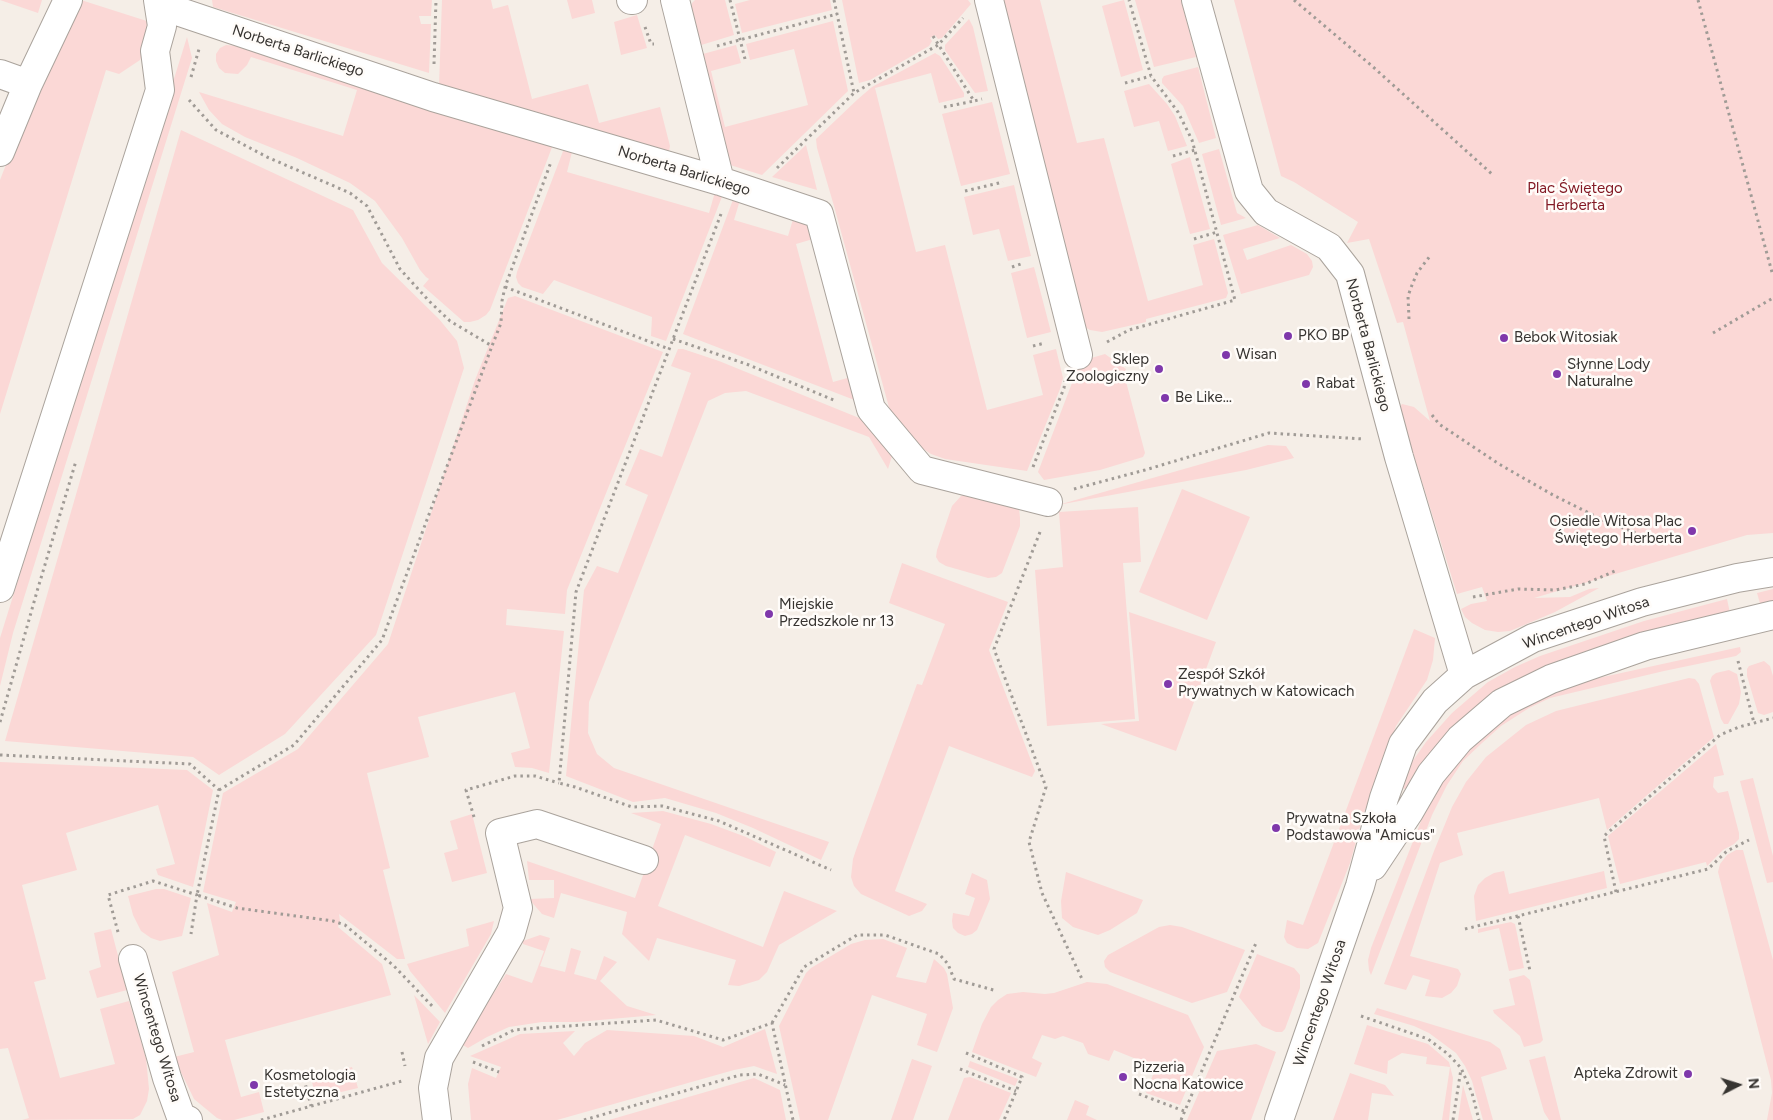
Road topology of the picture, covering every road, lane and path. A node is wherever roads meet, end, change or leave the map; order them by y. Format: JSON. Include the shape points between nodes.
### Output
{"nodes":[{"id":1,"x":68,"y":0,"type":"edge"},
{"id":2,"x":141,"y":0,"type":"edge"},
{"id":3,"x":152,"y":0,"type":"edge"},
{"id":4,"x":159,"y":0,"type":"edge"},
{"id":5,"x":436,"y":0,"type":"edge"},
{"id":6,"x":676,"y":0,"type":"edge"},
{"id":7,"x":730,"y":0,"type":"edge"},
{"id":8,"x":834,"y":0,"type":"edge"},
{"id":9,"x":1129,"y":0,"type":"edge"},
{"id":10,"x":1196,"y":0,"type":"edge"},
{"id":11,"x":1294,"y":0,"type":"edge"},
{"id":12,"x":1698,"y":0,"type":"edge"},
{"id":13,"x":979,"y":6,"type":"edge"},
{"id":14,"x":837,"y":14,"type":"junction"},
{"id":15,"x":933,"y":36,"type":"dead end"},
{"id":16,"x":740,"y":40,"type":"junction"},
{"id":17,"x":938,"y":45,"type":"junction"},
{"id":18,"x":715,"y":46,"type":"dead end"},
{"id":19,"x":745,"y":60,"type":"dead end"},
{"id":20,"x":0,"y":74,"type":"edge"},
{"id":21,"x":1151,"y":76,"type":"junction"},
{"id":22,"x":28,"y":84,"type":"junction"},
{"id":23,"x":1126,"y":84,"type":"dead end"},
{"id":24,"x":854,"y":93,"type":"junction"},
{"id":25,"x":185,"y":96,"type":"dead end"},
{"id":26,"x":433,"y":96,"type":"junction"},
{"id":27,"x":988,"y":97,"type":"dead end"},
{"id":28,"x":974,"y":101,"type":"junction"},
{"id":29,"x":944,"y":107,"type":"dead end"},
{"id":30,"x":561,"y":134,"type":"junction"},
{"id":31,"x":1195,"y":150,"type":"junction"},
{"id":32,"x":0,"y":152,"type":"edge"},
{"id":33,"x":1173,"y":156,"type":"dead end"},
{"id":34,"x":1493,"y":175,"type":"dead end"},
{"id":35,"x":1008,"y":180,"type":"dead end"},
{"id":36,"x":735,"y":186,"type":"junction"},
{"id":37,"x":965,"y":191,"type":"dead end"},
{"id":38,"x":1217,"y":232,"type":"junction"},
{"id":39,"x":1194,"y":239,"type":"dead end"},
{"id":40,"x":1430,"y":256,"type":"dead end"},
{"id":41,"x":1773,"y":276,"type":"edge"},
{"id":42,"x":505,"y":287,"type":"junction"},
{"id":43,"x":1773,"y":298,"type":"edge"},
{"id":44,"x":1409,"y":320,"type":"dead end"},
{"id":45,"x":1713,"y":333,"type":"dead end"},
{"id":46,"x":673,"y":339,"type":"junction"},
{"id":47,"x":492,"y":346,"type":"junction"},
{"id":48,"x":669,"y":349,"type":"junction"},
{"id":49,"x":1078,"y":355,"type":"junction"},
{"id":50,"x":1432,"y":415,"type":"dead end"},
{"id":51,"x":877,"y":417,"type":"junction"},
{"id":52,"x":1370,"y":439,"type":"dead end"},
{"id":53,"x":1048,"y":502,"type":"junction"},
{"id":54,"x":1638,"y":534,"type":"dead end"},
{"id":55,"x":1616,"y":571,"type":"dead end"},
{"id":56,"x":1773,"y":572,"type":"edge"},
{"id":57,"x":0,"y":588,"type":"edge"},
{"id":58,"x":1443,"y":606,"type":"junction"},
{"id":59,"x":1773,"y":615,"type":"edge"},
{"id":60,"x":1738,"y":661,"type":"dead end"},
{"id":61,"x":1464,"y":675,"type":"junction"},
{"id":62,"x":1773,"y":718,"type":"edge"},
{"id":63,"x":1754,"y":723,"type":"junction"},
{"id":64,"x":0,"y":756,"type":"edge"},
{"id":65,"x":559,"y":783,"type":"junction"},
{"id":66,"x":219,"y":790,"type":"junction"},
{"id":67,"x":474,"y":817,"type":"dead end"},
{"id":68,"x":1749,"y":840,"type":"dead end"},
{"id":69,"x":644,"y":860,"type":"dead end"},
{"id":70,"x":831,"y":870,"type":"dead end"},
{"id":71,"x":1360,"y":886,"type":"junction"},
{"id":72,"x":1616,"y":892,"type":"junction"},
{"id":73,"x":1518,"y":916,"type":"junction"},
{"id":74,"x":1465,"y":929,"type":"dead end"},
{"id":75,"x":1256,"y":943,"type":"dead end"},
{"id":76,"x":133,"y":959,"type":"dead end"},
{"id":77,"x":1530,"y":971,"type":"dead end"},
{"id":78,"x":1082,"y":979,"type":"dead end"},
{"id":79,"x":997,"y":991,"type":"dead end"},
{"id":80,"x":440,"y":1014,"type":"dead end"},
{"id":81,"x":1361,"y":1016,"type":"dead end"},
{"id":82,"x":772,"y":1023,"type":"junction"},
{"id":83,"x":452,"y":1053,"type":"junction"},
{"id":84,"x":966,"y":1053,"type":"dead end"},
{"id":85,"x":1461,"y":1068,"type":"junction"},
{"id":86,"x":960,"y":1069,"type":"dead end"},
{"id":87,"x":499,"y":1072,"type":"dead end"},
{"id":88,"x":304,"y":1079,"type":"dead end"},
{"id":89,"x":408,"y":1079,"type":"dead end"},
{"id":90,"x":785,"y":1085,"type":"junction"},
{"id":91,"x":1016,"y":1091,"type":"junction"},
{"id":92,"x":1139,"y":1094,"type":"dead end"},
{"id":93,"x":311,"y":1106,"type":"junction"},
{"id":94,"x":1184,"y":1111,"type":"junction"},
{"id":95,"x":179,"y":1119,"type":"edge"},
{"id":96,"x":261,"y":1120,"type":"edge"},
{"id":97,"x":437,"y":1120,"type":"edge"},
{"id":98,"x":584,"y":1120,"type":"edge"},
{"id":99,"x":794,"y":1120,"type":"edge"},
{"id":100,"x":1004,"y":1120,"type":"edge"},
{"id":101,"x":1181,"y":1120,"type":"edge"},
{"id":102,"x":1279,"y":1120,"type":"edge"},
{"id":103,"x":1453,"y":1120,"type":"edge"},
{"id":104,"x":1479,"y":1120,"type":"edge"}],
"edges":[{"from":1,"to":22,"type":"street"},
{"from":2,"to":3,"type":"street"},
{"from":4,"to":26,"type":"street","name":"Norberta Barlickiego","via":[[180,12]]},
{"from":4,"to":57,"type":"street","via":[[162,26],[155,51],[160,90]]},
{"from":5,"to":26,"type":"path"},
{"from":6,"to":36,"type":"street"},
{"from":7,"to":16,"type":"path"},
{"from":8,"to":14,"type":"path"},
{"from":9,"to":21,"type":"path"},
{"from":10,"to":58,"type":"street","name":"Norberta Barlickiego","via":[[1249,192],[1266,212],[1329,247],[1350,274]]},
{"from":11,"to":34,"type":"path"},
{"from":12,"to":41,"type":"path"},
{"from":13,"to":17,"type":"path"},
{"from":13,"to":49,"type":"street"},
{"from":14,"to":16,"type":"path"},
{"from":14,"to":24,"type":"path"},
{"from":15,"to":17,"type":"path"},
{"from":16,"to":18,"type":"path"},
{"from":16,"to":19,"type":"path"},
{"from":17,"to":24,"type":"path"},
{"from":17,"to":28,"type":"path"},
{"from":20,"to":22,"type":"street"},
{"from":21,"to":23,"type":"path"},
{"from":21,"to":31,"type":"path","via":[[1178,112]]},
{"from":22,"to":32,"type":"street"},
{"from":24,"to":36,"type":"path"},
{"from":25,"to":47,"type":"path","via":[[216,130],[267,157],[350,193],[367,206],[400,269],[450,321]]},
{"from":26,"to":30,"type":"street","name":"Norberta Barlickiego"},
{"from":27,"to":28,"type":"path"},
{"from":28,"to":29,"type":"path"},
{"from":30,"to":36,"type":"street","name":"Norberta Barlickiego"},
{"from":30,"to":42,"type":"path"},
{"from":31,"to":33,"type":"path"},
{"from":31,"to":38,"type":"path"},
{"from":35,"to":37,"type":"path"},
{"from":36,"to":46,"type":"path"},
{"from":36,"to":51,"type":"street","name":"Norberta Barlickiego","via":[[820,214],[871,409]]},
{"from":38,"to":39,"type":"path"},
{"from":38,"to":49,"type":"path","via":[[1235,300],[1129,330]]},
{"from":40,"to":44,"type":"path","via":[[1417,273],[1408,296]]},
{"from":42,"to":47,"type":"path","via":[[501,323]]},
{"from":42,"to":48,"type":"path"},
{"from":43,"to":45,"type":"path"},
{"from":46,"to":48,"type":"path"},
{"from":46,"to":51,"type":"path","via":[[749,365]]},
{"from":47,"to":66,"type":"path","via":[[382,640],[294,745]]},
{"from":48,"to":65,"type":"path","via":[[576,592]]},
{"from":49,"to":53,"type":"path","via":[[1063,361],[1064,388],[1031,474]]},
{"from":50,"to":54,"type":"path","via":[[1439,424],[1499,464],[1553,495]]},
{"from":51,"to":53,"type":"street","name":"Norberta Barlickiego","via":[[922,470]]},
{"from":52,"to":53,"type":"path","via":[[1269,433],[1057,493]]},
{"from":53,"to":78,"type":"path","via":[[1039,535],[994,649],[1046,787],[1029,842],[1042,893]]},
{"from":55,"to":58,"type":"path","via":[[1585,584],[1556,590],[1478,595]]},
{"from":56,"to":61,"type":"street","name":"Wincentego Witosa","via":[[1642,602],[1532,638]]},
{"from":58,"to":61,"type":"street","name":"Norberta Barlickiego"},
{"from":59,"to":71,"type":"street","name":"Wincentego Witosa","via":[[1645,646],[1551,679],[1502,703],[1460,739],[1431,774]]},
{"from":60,"to":63,"type":"path"},
{"from":61,"to":71,"type":"street","name":"Wincentego Witosa","via":[[1435,701],[1403,744],[1384,798]]},
{"from":62,"to":63,"type":"path"},
{"from":63,"to":72,"type":"path","via":[[1720,735],[1604,836]]},
{"from":64,"to":66,"type":"path","via":[[190,764]]},
{"from":65,"to":67,"type":"path","via":[[536,776],[516,776],[466,790]]},
{"from":65,"to":70,"type":"path","via":[[632,807],[662,806],[719,821]]},
{"from":66,"to":80,"type":"path","via":[[197,895],[237,908],[345,925],[394,966]]},
{"from":68,"to":72,"type":"path","via":[[1727,851],[1708,869]]},
{"from":69,"to":83,"type":"street","via":[[537,824],[500,833],[518,908],[511,934]]},
{"from":71,"to":102,"type":"street","name":"Wincentego Witosa"},
{"from":72,"to":73,"type":"path"},
{"from":73,"to":74,"type":"path"},
{"from":73,"to":77,"type":"path"},
{"from":75,"to":94,"type":"path"},
{"from":76,"to":95,"type":"street","name":"Wincentego Witosa"},
{"from":79,"to":82,"type":"path","via":[[954,979],[948,964],[939,954],[885,935],[857,936],[804,967]]},
{"from":81,"to":85,"type":"path","via":[[1428,1039]]},
{"from":82,"to":83,"type":"path","via":[[723,1040],[656,1020],[514,1030]]},
{"from":82,"to":90,"type":"path"},
{"from":83,"to":87,"type":"path"},
{"from":83,"to":97,"type":"street","via":[[439,1058],[433,1088]]},
{"from":84,"to":91,"type":"path","via":[[1022,1077]]},
{"from":85,"to":103,"type":"path"},
{"from":85,"to":104,"type":"path"},
{"from":86,"to":91,"type":"path"},
{"from":88,"to":93,"type":"path"},
{"from":89,"to":93,"type":"path"},
{"from":90,"to":98,"type":"path","via":[[758,1074],[740,1074]]},
{"from":90,"to":99,"type":"path"},
{"from":91,"to":100,"type":"path"},
{"from":92,"to":94,"type":"path"},
{"from":93,"to":96,"type":"path"},
{"from":94,"to":101,"type":"path"}]}
